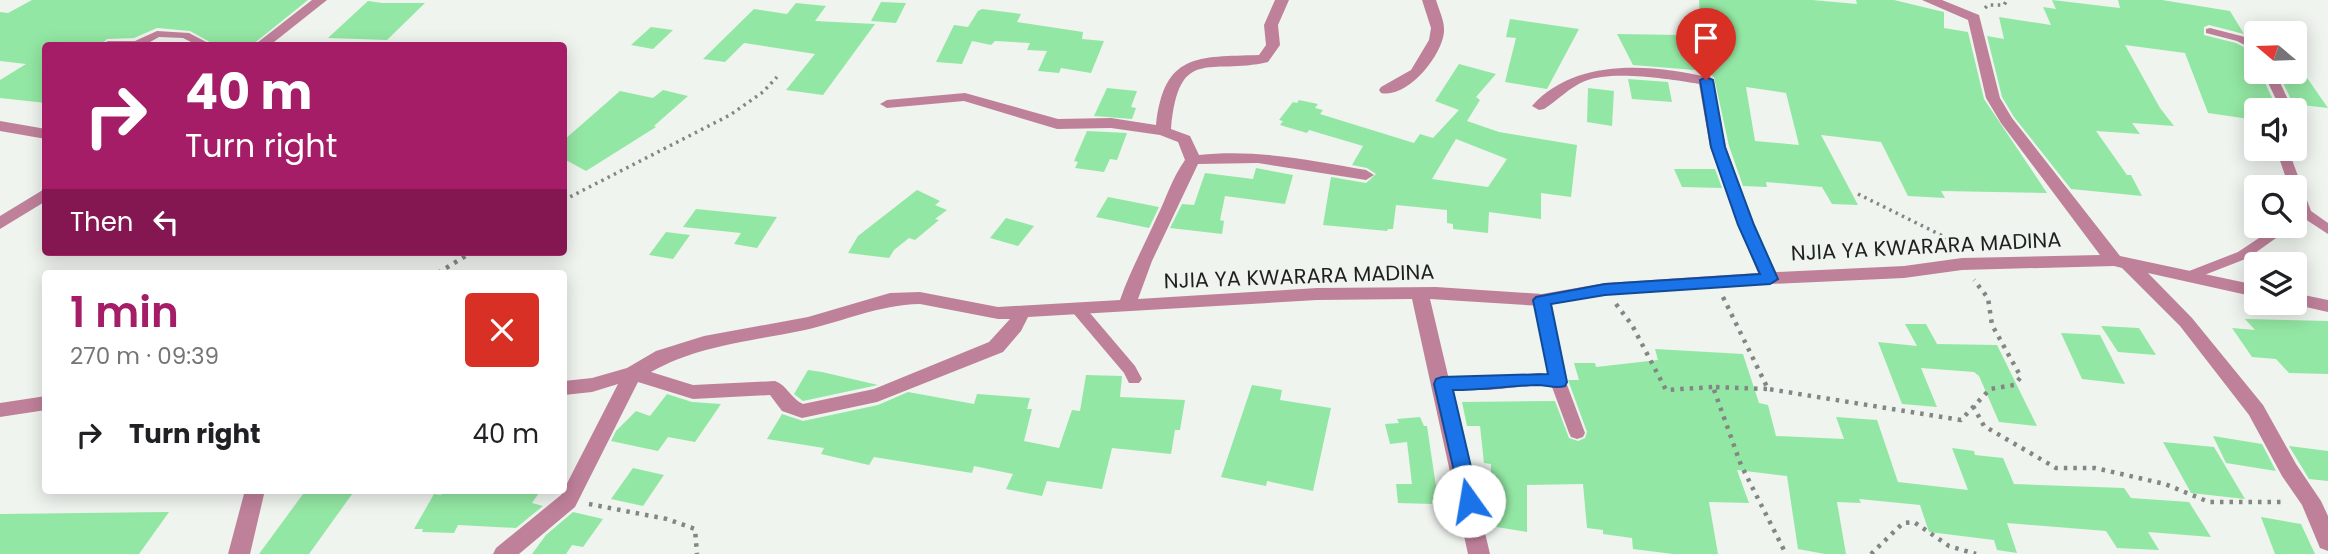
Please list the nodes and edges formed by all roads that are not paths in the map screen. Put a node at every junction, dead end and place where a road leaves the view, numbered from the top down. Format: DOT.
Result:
graph roads {
  1 [pos="320,0"];
  2 [pos="1282,0"];
  3 [pos="1429,0"];
  4 [pos="1929,0"];
  5 [pos="2210,31"];
  6 [pos="2244,41"];
  7 [pos="141,42"];
  8 [pos="200,42"];
  9 [pos="265,42"];
  10 [pos="1386,90"];
  11 [pos="887,104"];
  12 [pos="1539,106"];
  13 [pos="0,126"];
  14 [pos="1163,131"];
  15 [pos="42,133"];
  16 [pos="1193,160"];
  17 [pos="1366,175"];
  18 [pos="42,196"];
  19 [pos="2307,220"];
  20 [pos="0,224"];
  21 [pos="2328,230"];
  22 [pos="2268,238"];
  23 [pos="2120,261"];
  24 [pos="2189,276"];
  25 [pos="1770,279"];
  26 [pos="2244,288"];
  27 [pos="1420,294"];
  28 [pos="1542,300"];
  29 [pos="2307,302"];
  30 [pos="1127,306"];
  31 [pos="2328,306"];
  32 [pos="1079,310"];
  33 [pos="1022,312"];
  34 [pos="634,373"];
  35 [pos="1134,379"];
  36 [pos="1558,382"];
  37 [pos="1442,384"];
  38 [pos="567,388"];
  39 [pos="42,403"];
  40 [pos="0,410"];
  41 [pos="1577,433"];
  42 [pos="254,494"];
  43 [pos="2328,542"];
  44 [pos="239,554"];
  45 [pos="504,554"];
  46 [pos="1479,554"];
  1 -- 9 [label="street"];
  2 -- 14 [label="street"];
  3 -- 10 [label="street"];
  4 -- 23 [label="street"];
  5 -- 6 [label="lane"];
  7 -- 8 [label="lane"];
  11 -- 14 [label="street"];
  12 -- 25 [label="street"];
  13 -- 15 [label="street"];
  14 -- 16 [label="street"];
  16 -- 17 [label="street"];
  16 -- 30 [label="street"];
  18 -- 20 [label="street"];
  19 -- 21 [label="lane"];
  22 -- 24 [label="lane"];
  23 -- 24 [label="street, NJIA YA KWARARA MADINA"];
  23 -- 25 [label="street, NJIA YA KWARARA MADINA"];
  23 -- 43 [label="street"];
  24 -- 26 [label="street, NJIA YA KWARARA MADINA"];
  25 -- 28 [label="street, NJIA YA KWARARA MADINA"];
  27 -- 28 [label="street, NJIA YA KWARARA MADINA"];
  27 -- 30 [label="street, NJIA YA KWARARA MADINA"];
  27 -- 37 [label="street"];
  28 -- 36 [label="lane"];
  29 -- 31 [label="street"];
  30 -- 32 [label="street, NJIA YA KWARARA MADINA"];
  32 -- 33 [label="street, NJIA YA KWARARA MADINA"];
  32 -- 35 [label="lane"];
  33 -- 34 [label="street, NJIA YA KWARARA MADINA"];
  33 -- 34 [label="street"];
  34 -- 38 [label="street, NJIA YA KWARARA MADINA"];
  34 -- 45 [label="street"];
  36 -- 37 [label="lane"];
  36 -- 41 [label="lane"];
  37 -- 46 [label="street"];
  39 -- 40 [label="street"];
  42 -- 44 [label="street"];
}
